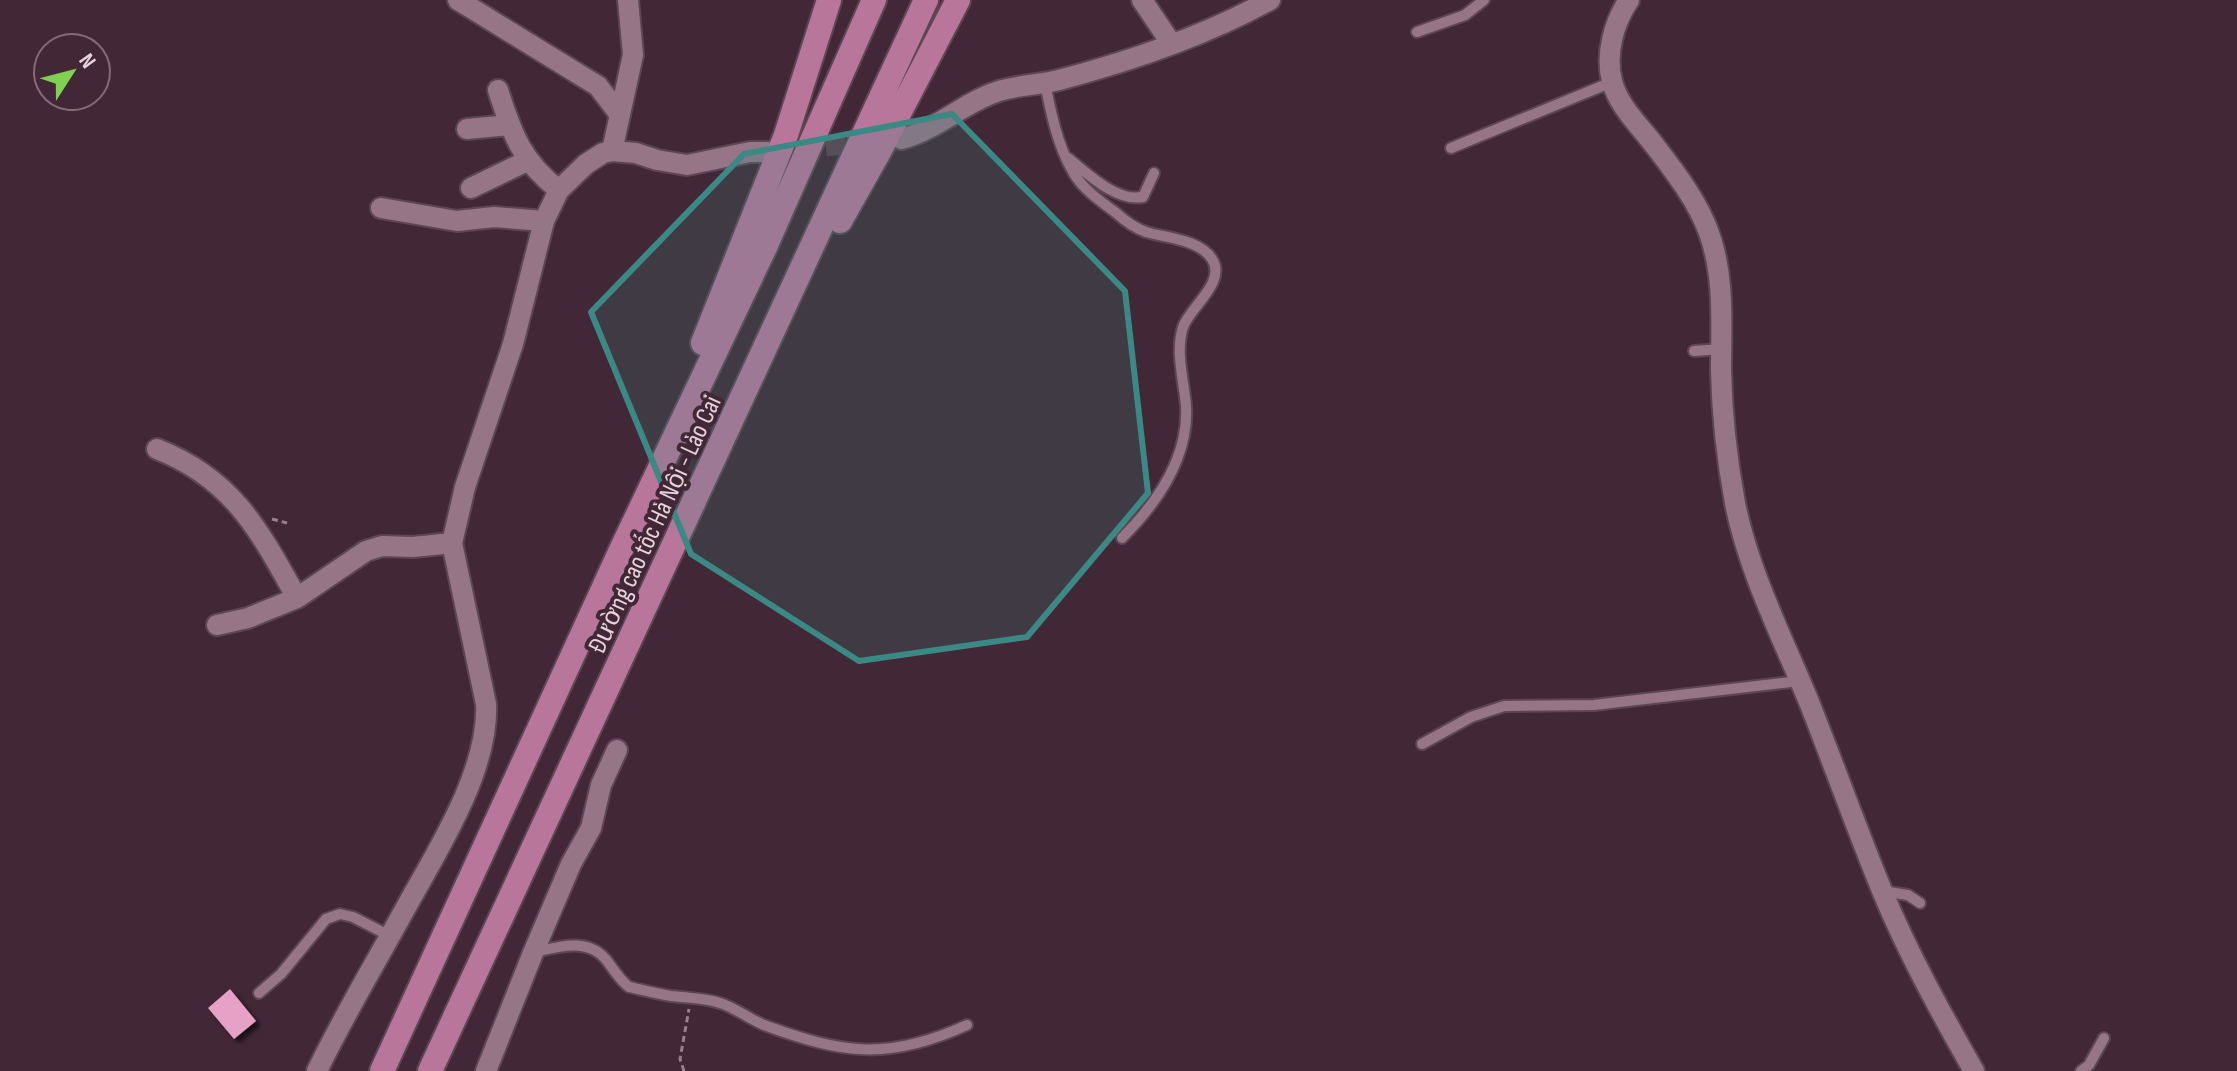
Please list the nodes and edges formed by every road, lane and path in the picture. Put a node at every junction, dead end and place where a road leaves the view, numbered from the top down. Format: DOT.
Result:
graph roads {
  1 [pos="458,0"];
  2 [pos="628,0"];
  3 [pos="829,0"];
  4 [pos="874,0"];
  5 [pos="926,0"];
  6 [pos="958,0"];
  7 [pos="1142,0"];
  8 [pos="1270,0"];
  9 [pos="1484,0"];
  10 [pos="1629,0"];
  11 [pos="1417,32"];
  12 [pos="1171,43"];
  13 [pos="1612,82"];
  14 [pos="1045,84"];
  15 [pos="498,90"];
  16 [pos="620,115"];
  17 [pos="510,125"];
  18 [pos="467,129"];
  19 [pos="901,139"];
  20 [pos="1451,148"];
  21 [pos="612,151"];
  22 [pos="768,152"];
  23 [pos="1067,157"];
  24 [pos="527,161"];
  25 [pos="1154,173"];
  26 [pos="471,188"];
  27 [pos="559,190"];
  28 [pos="381,208"];
  29 [pos="544,221"];
  30 [pos="1722,349"];
  31 [pos="1694,351"];
  32 [pos="758,366"];
  33 [pos="157,449"];
  34 [pos="1122,538"];
  35 [pos="452,543"];
  36 [pos="621,550"];
  37 [pos="297,598"];
  38 [pos="217,625"];
  39 [pos="1800,681"];
  40 [pos="1422,744"];
  41 [pos="617,750"];
  42 [pos="1882,891"];
  43 [pos="1920,903"];
  44 [pos="390,936"];
  45 [pos="533,953"];
  46 [pos="259,993"];
  47 [pos="687,998"];
  48 [pos="967,1025"];
  49 [pos="2104,1038"];
  50 [pos="317,1071"];
  51 [pos="382,1071"];
  52 [pos="430,1071"];
  53 [pos="486,1071"];
  54 [pos="684,1071"];
  55 [pos="1974,1071"];
  56 [pos="2081,1071"];
  1 -- 16 [label="street"];
  2 -- 16 [label="street"];
  3 -- 36 [label="highway"];
  4 -- 36 [label="highway, Đường cao tốc Hà Nội - Lào Cai"];
  5 -- 32 [label="highway, Đường cao tốc Hà Nội - Lào Cai"];
  6 -- 32 [label="highway"];
  7 -- 12 [label="street"];
  8 -- 12 [label="street"];
  9 -- 11 [label="lane"];
  10 -- 13 [label="street"];
  12 -- 14 [label="street"];
  13 -- 20 [label="lane"];
  13 -- 30 [label="street"];
  14 -- 19 [label="street"];
  14 -- 23 [label="lane"];
  15 -- 17 [label="street"];
  16 -- 21 [label="street"];
  17 -- 18 [label="street"];
  17 -- 24 [label="street"];
  21 -- 22 [label="street"];
  21 -- 27 [label="street"];
  23 -- 25 [label="lane"];
  23 -- 34 [label="lane"];
  24 -- 26 [label="street"];
  24 -- 27 [label="street"];
  27 -- 29 [label="street"];
  28 -- 29 [label="street"];
  29 -- 35 [label="street"];
  30 -- 31 [label="lane"];
  30 -- 39 [label="street"];
  32 -- 52 [label="highway, Đường cao tốc Hà Nội - Lào Cai"];
  33 -- 37 [label="street"];
  35 -- 37 [label="street"];
  35 -- 44 [label="street"];
  36 -- 51 [label="highway, Đường cao tốc Hà Nội - Lào Cai"];
  37 -- 38 [label="street"];
  39 -- 40 [label="lane"];
  39 -- 42 [label="street"];
  41 -- 45 [label="street"];
  42 -- 43 [label="lane"];
  42 -- 55 [label="street"];
  44 -- 46 [label="lane"];
  44 -- 50 [label="street"];
  45 -- 47 [label="lane"];
  45 -- 53 [label="street"];
  47 -- 48 [label="lane"];
  47 -- 54 [label="path"];
  49 -- 56 [label="lane"];
}
